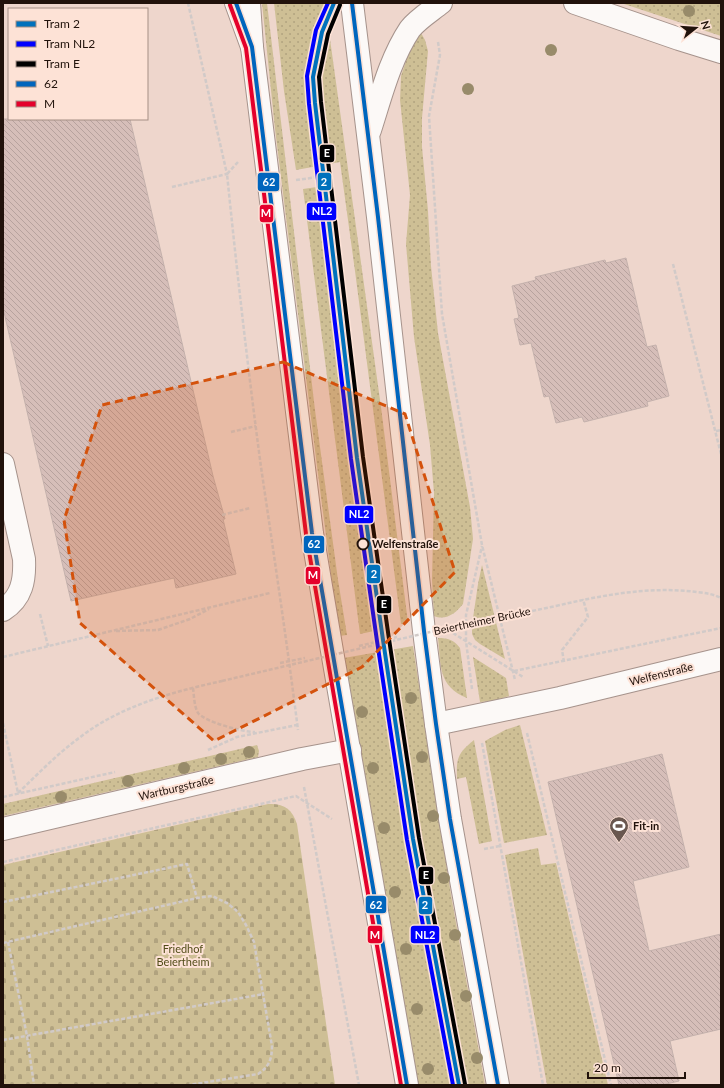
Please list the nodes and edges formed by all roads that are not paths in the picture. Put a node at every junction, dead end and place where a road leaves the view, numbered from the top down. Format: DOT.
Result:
graph roads {
  1 [pos="236,3"];
  2 [pos="249,3"];
  3 [pos="352,3"];
  4 [pos="441,3"];
  5 [pos="575,3"];
  6 [pos="252,46"];
  7 [pos="721,52"];
  8 [pos="368,137"];
  9 [pos="3,464"];
  10 [pos="3,610"];
  11 [pos="721,659"];
  12 [pos="436,724"];
  13 [pos="350,750"];
  14 [pos="3,829"];
  15 [pos="407,1085"];
  16 [pos="498,1085"];
  1 -- 6 [label="main road"];
  2 -- 6 [label="main road"];
  3 -- 8 [label="main road"];
  4 -- 8 [label="main road"];
  5 -- 7 [label="main road"];
  6 -- 13 [label="main road"];
  8 -- 12 [label="main road"];
  9 -- 10 [label="main road"];
  11 -- 12 [label="main road, Welfenstraße"];
  12 -- 16 [label="main road"];
  13 -- 14 [label="main road, Wartburgstraße"];
  13 -- 15 [label="main road"];
}
